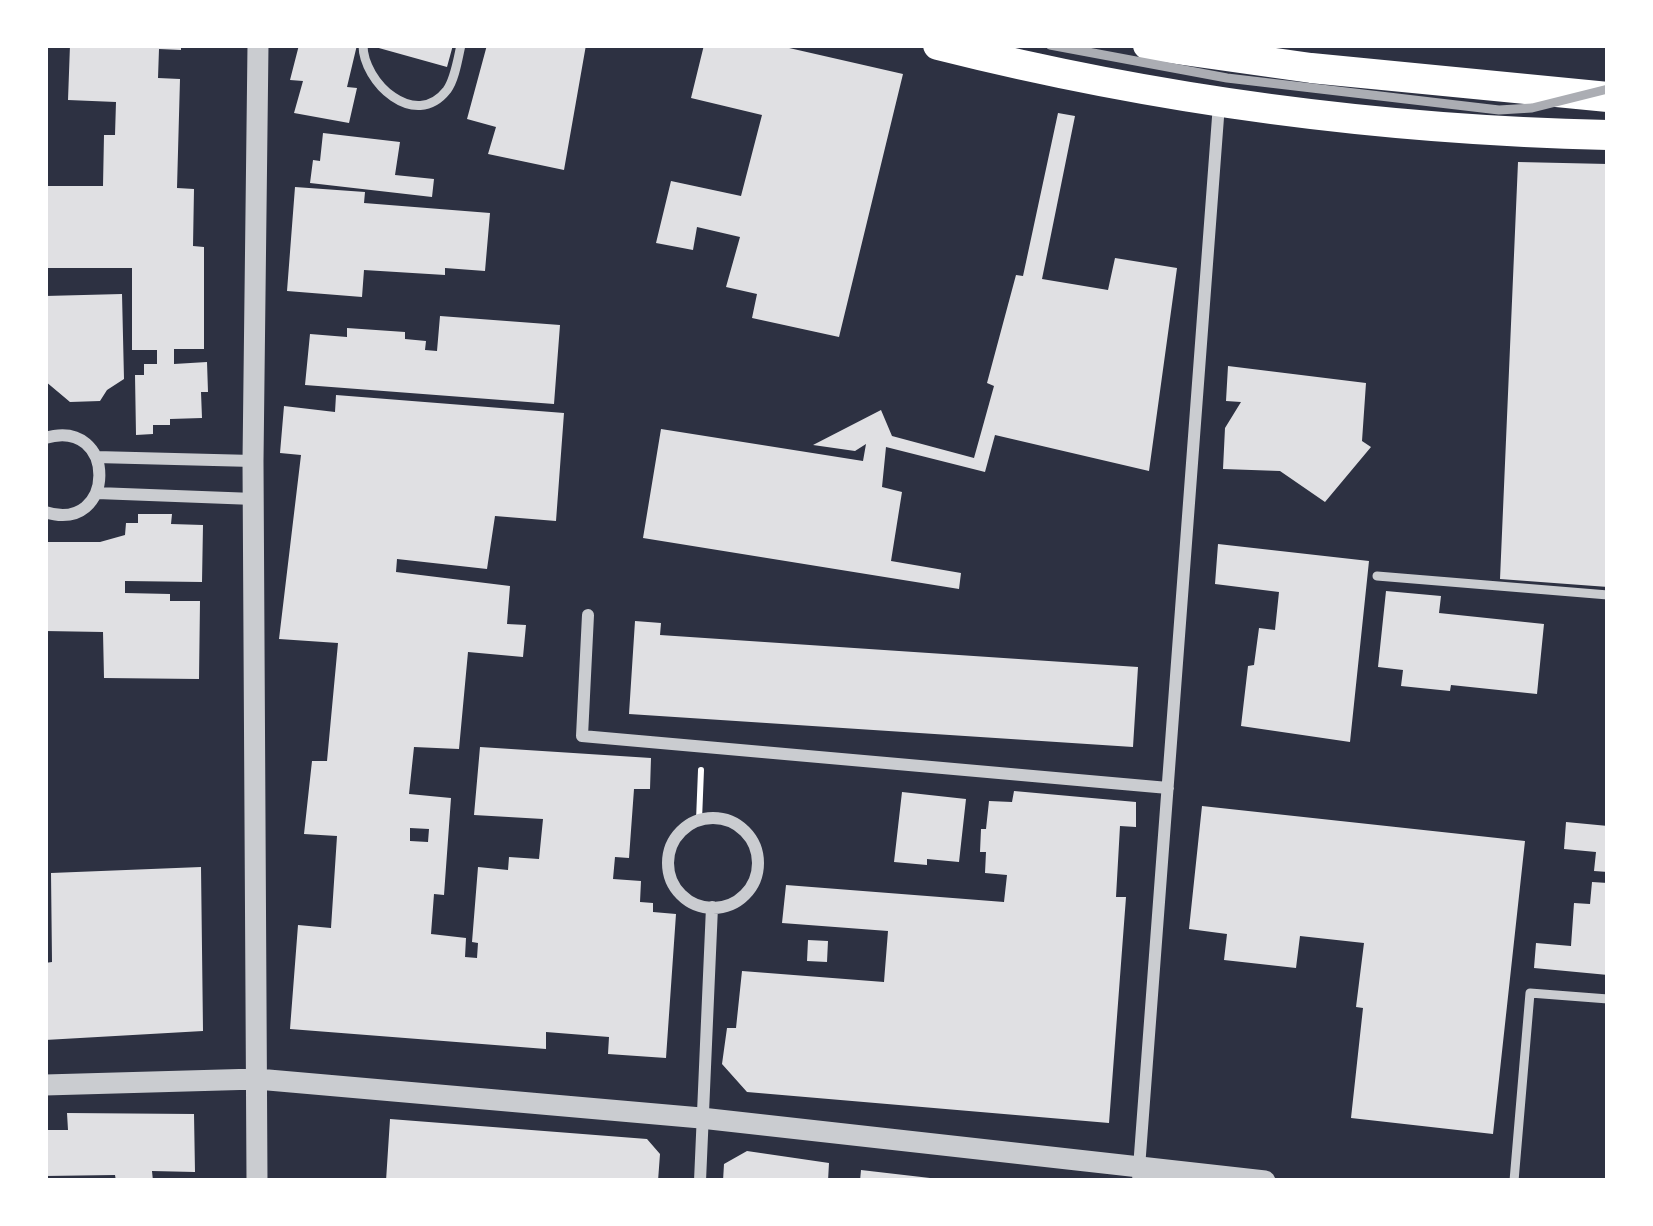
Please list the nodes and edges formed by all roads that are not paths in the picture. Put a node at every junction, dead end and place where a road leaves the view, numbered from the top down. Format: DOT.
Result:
graph roads {
  1 [pos="258,45"];
  2 [pos="363,45"];
  3 [pos="461,45"];
  4 [pos="938,45"];
  5 [pos="1148,45"];
  6 [pos="1228,51"];
  7 [pos="1608,97"];
  8 [pos="1220,103"];
  9 [pos="1608,135"];
  10 [pos="45,438"];
  11 [pos="97,457"];
  12 [pos="253,461"];
  13 [pos="97,493"];
  14 [pos="254,499"];
  15 [pos="45,512"];
  16 [pos="1377,576"];
  17 [pos="1608,596"];
  18 [pos="588,615"];
  19 [pos="1168,788"];
  20 [pos="712,907"];
  21 [pos="1608,999"];
  22 [pos="257,1079"];
  23 [pos="45,1085"];
  24 [pos="701,1118"];
  25 [pos="1138,1174"];
  26 [pos="256,1181"];
  27 [pos="700,1181"];
  28 [pos="1265,1181"];
  29 [pos="1514,1181"];
  1 -- 12 [label="street"];
  2 -- 3 [label="lane"];
  4 -- 8 [label="highway"];
  5 -- 6 [label="highway"];
  6 -- 7 [label="highway"];
  8 -- 9 [label="highway"];
  8 -- 19 [label="street"];
  10 -- 11 [label="street"];
  11 -- 12 [label="street"];
  11 -- 13 [label="street"];
  12 -- 14 [label="street"];
  13 -- 14 [label="street"];
  13 -- 15 [label="street"];
  14 -- 22 [label="street"];
  16 -- 17 [label="lane"];
  18 -- 19 [label="street"];
  19 -- 25 [label="street"];
  20 -- 20 [label="street"];
  20 -- 24 [label="street"];
  21 -- 29 [label="lane"];
  22 -- 23 [label="street"];
  22 -- 24 [label="street"];
  22 -- 26 [label="street"];
  24 -- 25 [label="street"];
  24 -- 27 [label="street"];
  25 -- 28 [label="street"];
}
